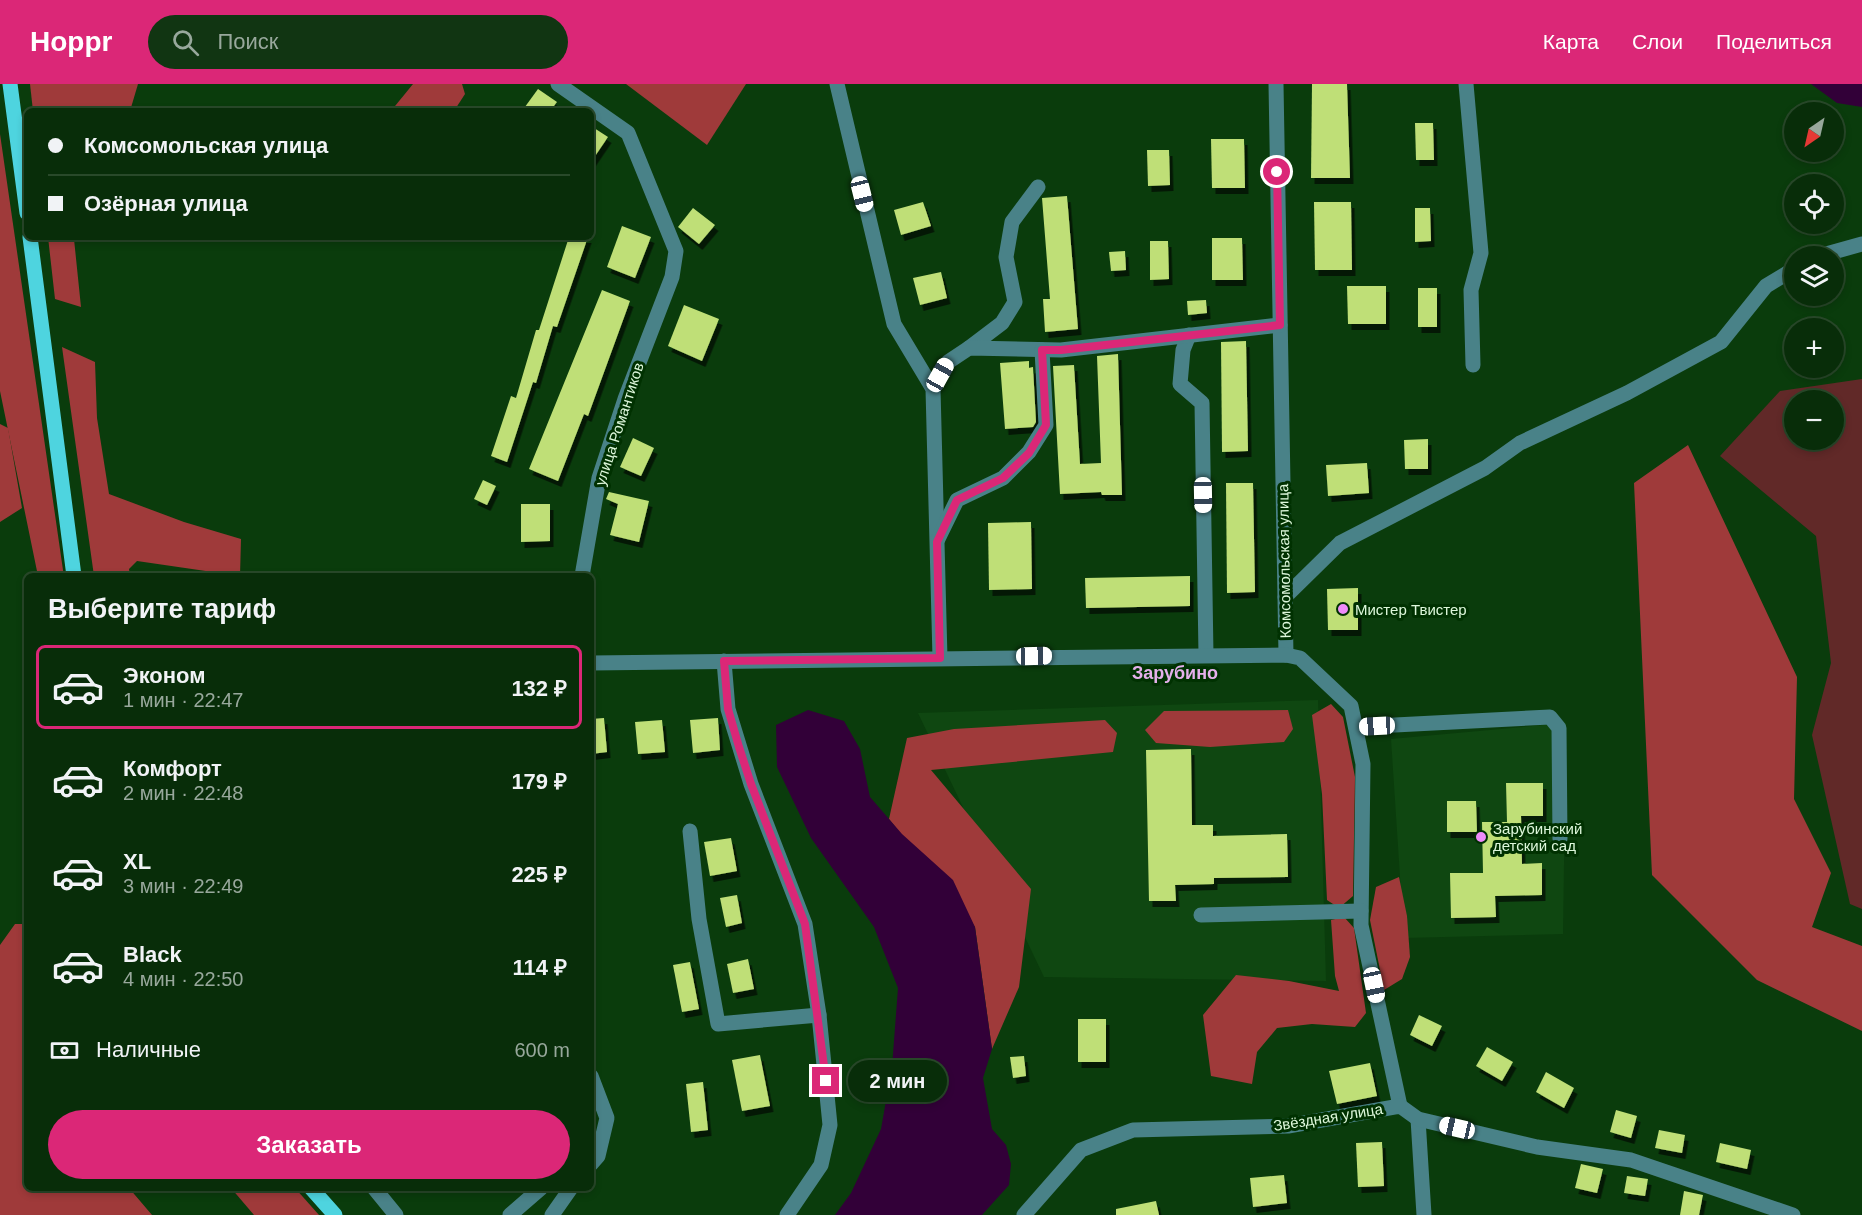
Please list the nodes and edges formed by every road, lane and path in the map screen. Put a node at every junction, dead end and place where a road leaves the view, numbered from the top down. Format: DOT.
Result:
graph roads {
  1 [pos="10,84"];
  2 [pos="558,84"];
  3 [pos="837,84"];
  4 [pos="1275,84"];
  5 [pos="1466,84"];
  6 [pos="592,108"];
  7 [pos="594,109"];
  8 [pos="1038,187"];
  9 [pos="24,190"];
  10 [pos="30,240"];
  11 [pos="1862,244"];
  12 [pos="1844,249"];
  13 [pos="1784,275"];
  14 [pos="1280,325"];
  15 [pos="1189,335"];
  16 [pos="969,348"];
  17 [pos="1042,350"];
  18 [pos="1473,365"];
  19 [pos="933,389"];
  20 [pos="937,542"];
  21 [pos="74,573"];
  22 [pos="583,573"];
  23 [pos="1285,597"];
  24 [pos="1206,655"];
  25 [pos="1286,655"];
  26 [pos="940,658"];
  27 [pos="724,661"];
  28 [pos="594,663"];
  29 [pos="1356,727"];
  30 [pos="690,831"];
  31 [pos="1560,839"];
  32 [pos="1361,911"];
  33 [pos="1201,915"];
  34 [pos="819,1015"];
  35 [pos="594,1084"];
  36 [pos="1400,1106"];
  37 [pos="1418,1119"];
  38 [pos="594,1161"];
  39 [pos="315,1191"];
  40 [pos="376,1191"];
  41 [pos="538,1191"];
  42 [pos="566,1191"];
  43 [pos="335,1215"];
  44 [pos="396,1215"];
  45 [pos="510,1215"];
  46 [pos="552,1215"];
  47 [pos="788,1215"];
  48 [pos="1024,1215"];
  49 [pos="1424,1215"];
  50 [pos="1792,1215"];
  1 -- 9 [label="main road"];
  2 -- 6 [label="street, улица Романтиков"];
  3 -- 19 [label="street"];
  4 -- 14 [label="street, Комсомольская улица"];
  5 -- 18 [label="street"];
  7 -- 22 [label="street, улица Романтиков"];
  8 -- 16 [label="street"];
  10 -- 21 [label="main road"];
  11 -- 12 [label="street"];
  13 -- 23 [label="street"];
  14 -- 15 [label="street"];
  14 -- 23 [label="street, Комсомольская улица"];
  15 -- 17 [label="street"];
  15 -- 24 [label="street"];
  16 -- 17 [label="street"];
  16 -- 19 [label="street"];
  17 -- 20 [label="street"];
  19 -- 20 [label="street"];
  20 -- 26 [label="street"];
  23 -- 25 [label="street, Комсомольская улица"];
  24 -- 25 [label="street"];
  24 -- 26 [label="street"];
  25 -- 29 [label="street, Комсомольская улица"];
  26 -- 27 [label="street"];
  27 -- 28 [label="street"];
  27 -- 34 [label="street"];
  29 -- 31 [label="street"];
  29 -- 32 [label="street, Комсомольская улица"];
  30 -- 34 [label="street"];
  32 -- 33 [label="street"];
  32 -- 36 [label="street, Комсомольская улица"];
  34 -- 47 [label="street"];
  35 -- 38 [label="street"];
  36 -- 37 [label="street, Звёздная улица"];
  36 -- 48 [label="street, Звёздная улица"];
  37 -- 49 [label="street"];
  37 -- 50 [label="street, Звёздная улица"];
  39 -- 43 [label="main road"];
  40 -- 44 [label="street"];
  41 -- 45 [label="street"];
  42 -- 46 [label="street"];
}
